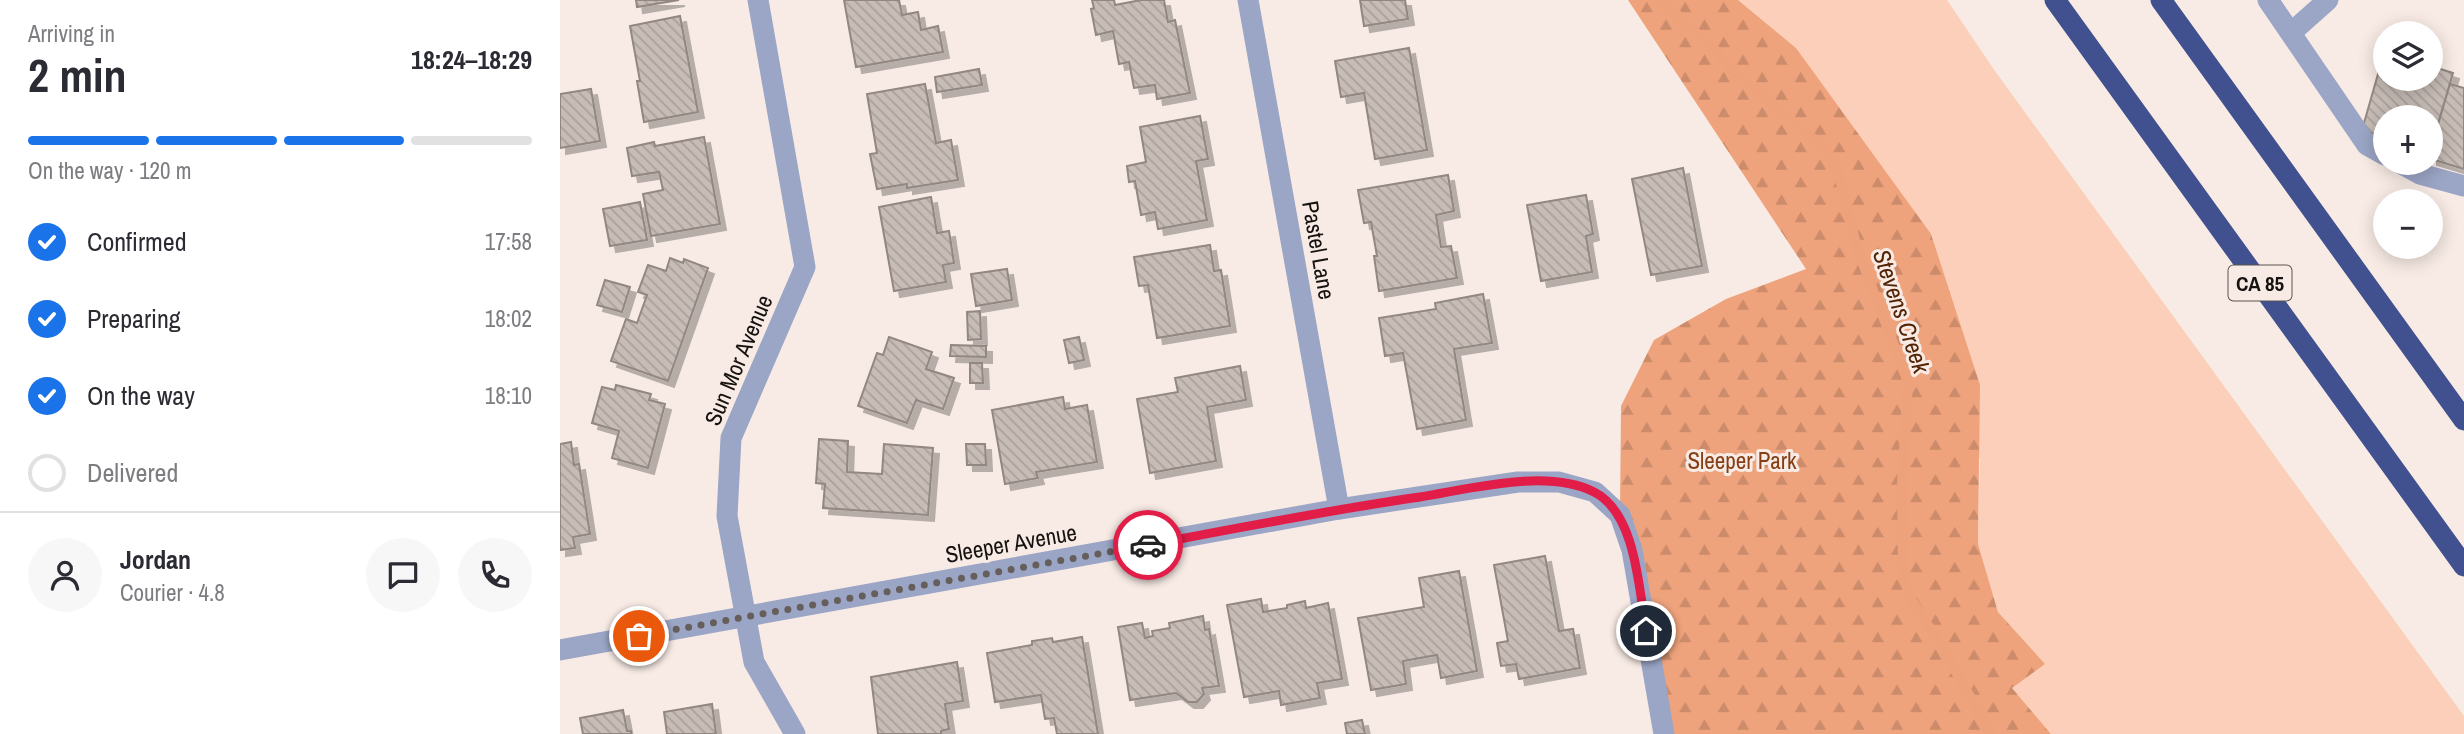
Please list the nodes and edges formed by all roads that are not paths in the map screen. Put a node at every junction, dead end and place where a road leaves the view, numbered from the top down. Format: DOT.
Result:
graph roads {
  1 [pos="758,0"];
  2 [pos="1248,0"];
  3 [pos="2056,0"];
  4 [pos="2161,0"];
  5 [pos="2269,0"];
  6 [pos="2328,0"];
  7 [pos="2292,32"];
  8 [pos="2373,148"];
  9 [pos="2424,175"];
  10 [pos="2464,186"];
  11 [pos="2464,420"];
  12 [pos="1339,509"];
  13 [pos="2464,566"];
  14 [pos="746,617"];
  15 [pos="560,650"];
  16 [pos="795,734"];
  17 [pos="1664,734"];
  1 -- 14 [label="street, Sun Mor Avenue"];
  2 -- 12 [label="street, Pastel Lane"];
  3 -- 13 [label="highway, CA 85"];
  4 -- 11 [label="highway"];
  5 -- 7 [label="street"];
  6 -- 7 [label="street"];
  7 -- 8 [label="street"];
  9 -- 10 [label="street"];
  12 -- 14 [label="street, Sleeper Avenue"];
  12 -- 17 [label="street, Sleeper Avenue"];
  14 -- 15 [label="street, Sleeper Avenue"];
  14 -- 16 [label="street, Sun Mor Avenue"];
}
